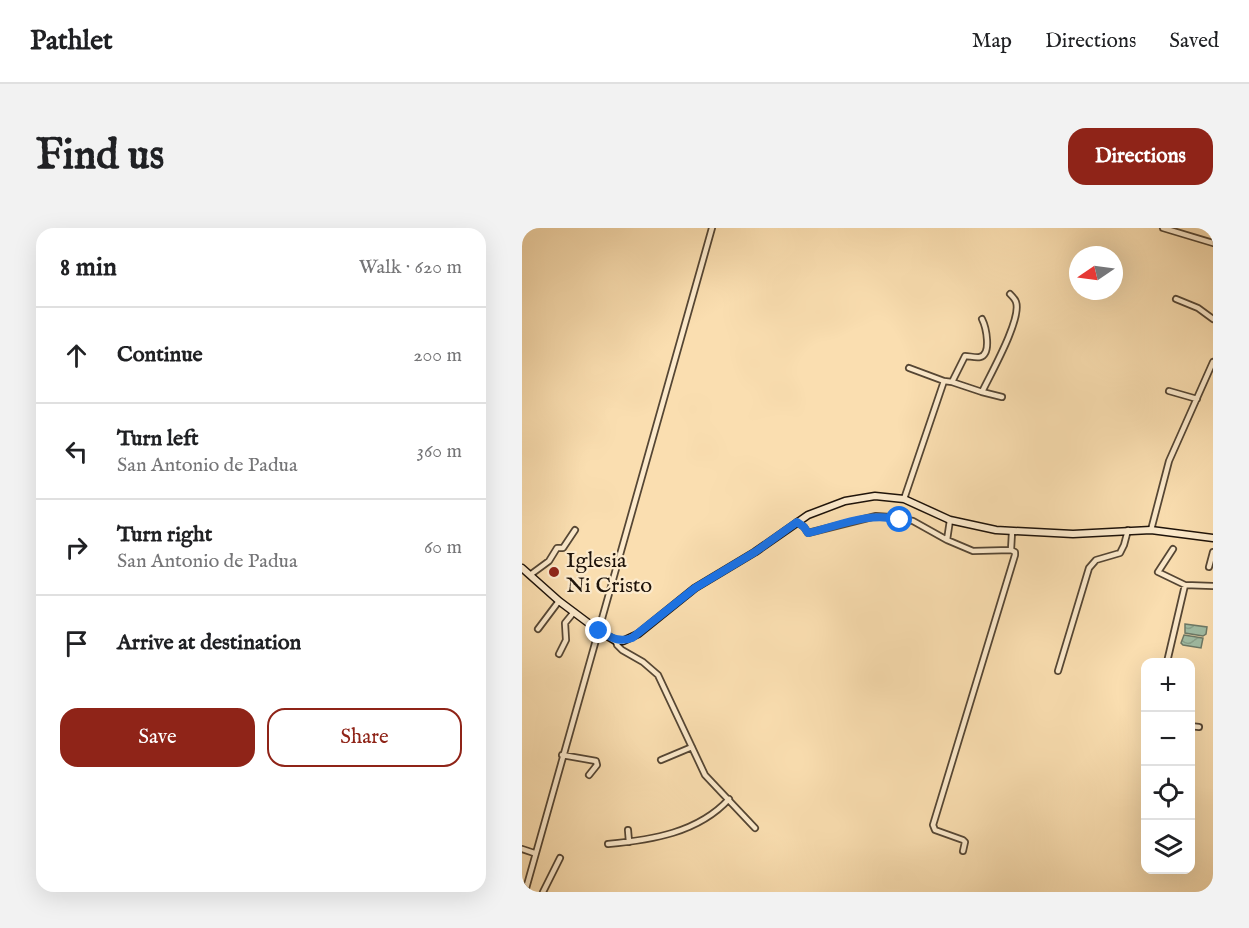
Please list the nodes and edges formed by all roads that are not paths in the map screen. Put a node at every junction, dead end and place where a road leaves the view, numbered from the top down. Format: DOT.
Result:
graph roads {
  1 [pos="712,228"];
  2 [pos="1163,228"];
  3 [pos="1213,243"];
  4 [pos="1010,294"];
  5 [pos="1176,299"];
  6 [pos="1213,319"];
  7 [pos="982,320"];
  8 [pos="1213,362"];
  9 [pos="909,368"];
  10 [pos="944,381"];
  11 [pos="952,382"];
  12 [pos="1168,391"];
  13 [pos="982,392"];
  14 [pos="1002,397"];
  15 [pos="1197,399"];
  16 [pos="904,499"];
  17 [pos="950,520"];
  18 [pos="797,522"];
  19 [pos="574,530"];
  20 [pos="1128,530"];
  21 [pos="1151,530"];
  22 [pos="1012,532"];
  23 [pos="1213,538"];
  24 [pos="947,540"];
  25 [pos="1173,549"];
  26 [pos="1011,550"];
  27 [pos="1213,552"];
  28 [pos="1209,567"];
  29 [pos="522,568"];
  30 [pos="530,575"];
  31 [pos="1185,585"];
  32 [pos="1213,586"];
  33 [pos="559,601"];
  34 [pos="574,612"];
  35 [pos="538,629"];
  36 [pos="599,631"];
  37 [pos="616,640"];
  38 [pos="560,654"];
  39 [pos="1168,658"];
  40 [pos="1058,671"];
  41 [pos="1195,727"];
  42 [pos="1198,727"];
  43 [pos="692,747"];
  44 [pos="562,755"];
  45 [pos="661,760"];
  46 [pos="589,775"];
  47 [pos="729,799"];
  48 [pos="756,828"];
  49 [pos="627,830"];
  50 [pos="629,842"];
  51 [pos="608,844"];
  52 [pos="522,849"];
  53 [pos="963,851"];
  54 [pos="534,853"];
  55 [pos="560,858"];
  56 [pos="525,892"];
  57 [pos="543,892"];
  1 -- 36 [label="street"];
  2 -- 3 [label="street"];
  4 -- 13 [label="street"];
  5 -- 6 [label="street"];
  7 -- 11 [label="street"];
  8 -- 15 [label="street"];
  9 -- 10 [label="street"];
  10 -- 11 [label="street"];
  10 -- 16 [label="street"];
  11 -- 13 [label="street"];
  12 -- 15 [label="street"];
  13 -- 14 [label="street"];
  15 -- 21 [label="street"];
  16 -- 17 [label="street"];
  16 -- 18 [label="street"];
  17 -- 22 [label="street"];
  17 -- 24 [label="street"];
  18 -- 24 [label="street"];
  18 -- 37 [label="street"];
  19 -- 30 [label="street"];
  20 -- 21 [label="street"];
  20 -- 22 [label="street"];
  20 -- 40 [label="street"];
  21 -- 23 [label="street"];
  22 -- 26 [label="street"];
  24 -- 26 [label="street"];
  25 -- 31 [label="street"];
  26 -- 53 [label="street"];
  27 -- 28 [label="street"];
  29 -- 30 [label="street"];
  30 -- 33 [label="street"];
  31 -- 32 [label="street"];
  31 -- 39 [label="street"];
  33 -- 34 [label="street"];
  33 -- 35 [label="street"];
  34 -- 36 [label="street"];
  34 -- 38 [label="street"];
  36 -- 37 [label="street"];
  36 -- 44 [label="street"];
  37 -- 43 [label="street"];
  41 -- 42 [label="street"];
  43 -- 45 [label="street"];
  43 -- 47 [label="street"];
  44 -- 46 [label="street"];
  44 -- 54 [label="street"];
  47 -- 48 [label="street"];
  47 -- 50 [label="street"];
  49 -- 50 [label="street"];
  50 -- 51 [label="street"];
  52 -- 54 [label="street"];
  54 -- 56 [label="street"];
  55 -- 57 [label="street"];
}
